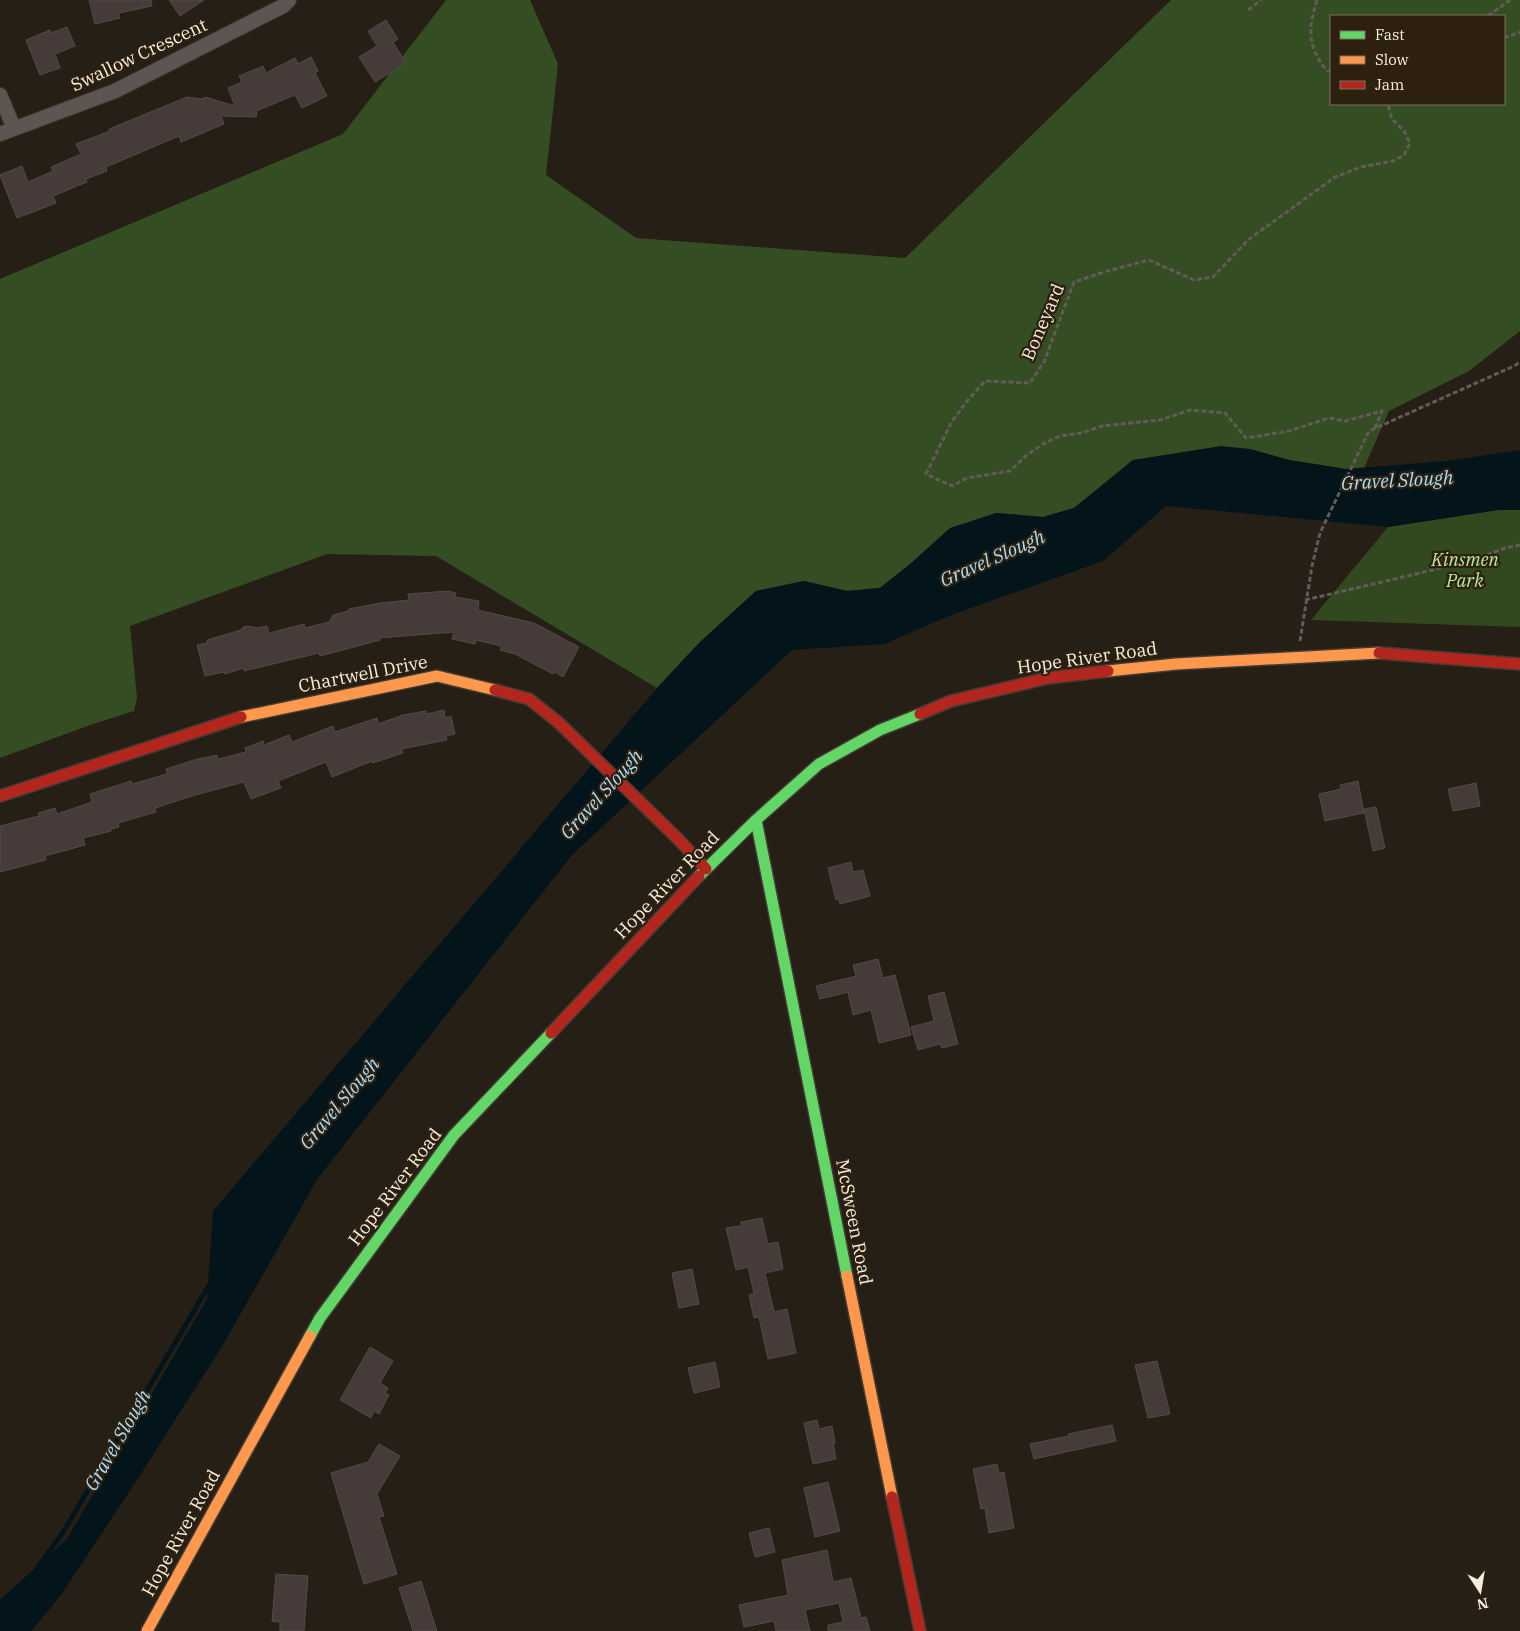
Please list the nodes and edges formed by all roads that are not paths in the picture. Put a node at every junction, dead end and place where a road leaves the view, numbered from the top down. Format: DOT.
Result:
graph roads {
  1 [pos="289,0"];
  2 [pos="0,95"];
  3 [pos="14,128"];
  4 [pos="0,134"];
  5 [pos="1520,664"];
  6 [pos="0,796"];
  7 [pos="756,820"];
  8 [pos="706,869"];
  9 [pos="147,1631"];
  10 [pos="920,1631"];
  1 -- 3 [label="street, Swallow Crescent"];
  2 -- 3 [label="street"];
  3 -- 4 [label="street, Swallow Crescent"];
  5 -- 7 [label="street, Hope River Road"];
  6 -- 8 [label="street, Chartwell Drive"];
  7 -- 8 [label="street, Hope River Road"];
  7 -- 10 [label="street, McSween Road"];
  8 -- 9 [label="street, Hope River Road"];
}
